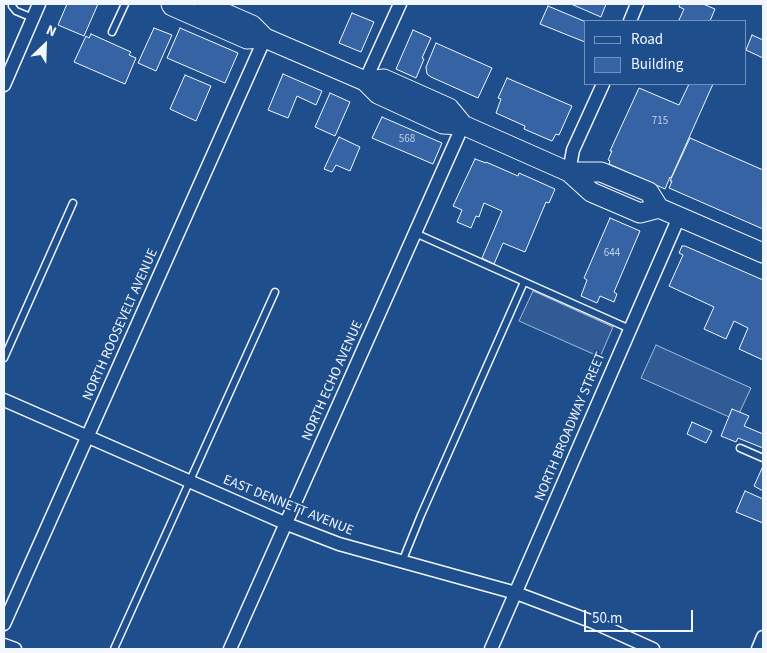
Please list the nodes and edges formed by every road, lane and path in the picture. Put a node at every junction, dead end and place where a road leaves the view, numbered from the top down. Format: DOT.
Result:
graph roads {
  1 [pos="12,4"];
  2 [pos="39,4"];
  3 [pos="124,4"];
  4 [pos="171,4"];
  5 [pos="204,4"];
  6 [pos="400,4"];
  7 [pos="638,4"];
  8 [pos="33,18"];
  9 [pos="630,20"];
  10 [pos="112,32"];
  11 [pos="265,38"];
  12 [pos="365,81"];
  13 [pos="4,85"];
  14 [pos="602,85"];
  15 [pos="463,125"];
  16 [pos="569,172"];
  17 [pos="73,203"];
  18 [pos="679,217"];
  19 [pos="415,233"];
  20 [pos="763,253"];
  21 [pos="524,282"];
  22 [pos="275,292"];
  23 [pos="630,329"];
  24 [pos="4,358"];
  25 [pos="4,400"];
  26 [pos="88,437"];
  27 [pos="740,448"];
  28 [pos="763,458"];
  29 [pos="190,481"];
  30 [pos="286,524"];
  31 [pos="402,562"];
  32 [pos="516,593"];
  33 [pos="4,624"];
  34 [pos="763,637"];
  35 [pos="4,644"];
  36 [pos="15,649"];
  37 [pos="114,649"];
  38 [pos="230,649"];
  39 [pos="491,649"];
  40 [pos="653,649"];
  41 [pos="758,649"];
  1 -- 8 [label="lane"];
  2 -- 8 [label="street"];
  3 -- 10 [label="lane"];
  4 -- 11 [label="main road"];
  5 -- 11 [label="main road"];
  6 -- 12 [label="street"];
  7 -- 9 [label="street"];
  8 -- 13 [label="street"];
  11 -- 12 [label="main road"];
  11 -- 26 [label="street, NORTH ROOSEVELT AVENUE"];
  12 -- 15 [label="main road"];
  14 -- 16 [label="street"];
  15 -- 16 [label="main road"];
  15 -- 19 [label="street, NORTH ECHO AVENUE"];
  16 -- 18 [label="main road"];
  17 -- 24 [label="lane"];
  18 -- 20 [label="main road"];
  18 -- 23 [label="street, NORTH BROADWAY STREET"];
  19 -- 21 [label="lane"];
  19 -- 30 [label="street, NORTH ECHO AVENUE"];
  21 -- 23 [label="lane"];
  21 -- 31 [label="lane"];
  22 -- 29 [label="lane"];
  23 -- 32 [label="street, NORTH BROADWAY STREET"];
  25 -- 26 [label="street, EAST DENNETT AVENUE"];
  26 -- 29 [label="street, EAST DENNETT AVENUE"];
  26 -- 33 [label="street, NORTH ROOSEVELT AVENUE"];
  27 -- 28 [label="lane"];
  29 -- 30 [label="street, EAST DENNETT AVENUE"];
  29 -- 37 [label="lane"];
  30 -- 31 [label="street, EAST DENNETT AVENUE"];
  30 -- 38 [label="street, NORTH ECHO AVENUE"];
  31 -- 32 [label="street, EAST DENNETT AVENUE"];
  32 -- 39 [label="street, NORTH BROADWAY STREET"];
  32 -- 40 [label="street, EAST DENNETT AVENUE"];
  34 -- 41 [label="street"];
  35 -- 36 [label="street"];
}
